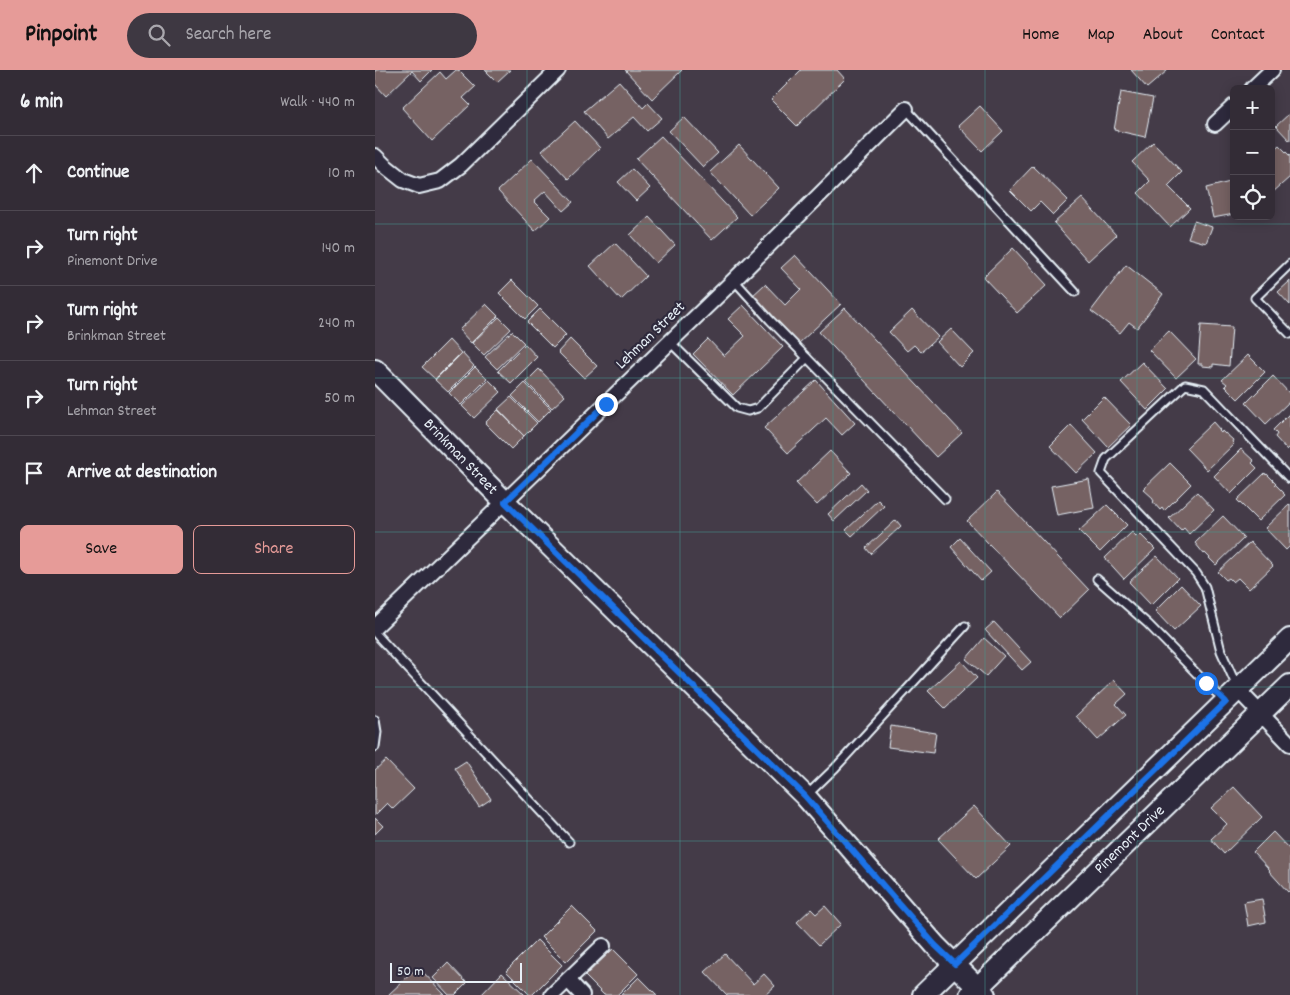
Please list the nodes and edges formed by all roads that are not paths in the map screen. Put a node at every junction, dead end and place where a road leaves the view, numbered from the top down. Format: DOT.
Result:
graph roads {
  1 [pos="558,70"];
  2 [pos="1272,70"];
  3 [pos="1256,85"];
  4 [pos="906,109"];
  5 [pos="1230,110"];
  6 [pos="1215,124"];
  7 [pos="375,156"];
  8 [pos="1290,264"];
  9 [pos="734,280"];
  10 [pos="1075,292"];
  11 [pos="1290,334"];
  12 [pos="670,342"];
  13 [pos="807,358"];
  14 [pos="375,370"];
  15 [pos="1290,478"];
  16 [pos="945,499"];
  17 [pos="505,502"];
  18 [pos="1097,579"];
  19 [pos="965,626"];
  20 [pos="375,627"];
  21 [pos="375,633"];
  22 [pos="1290,640"];
  23 [pos="1290,684"];
  24 [pos="1232,696"];
  25 [pos="1261,713"];
  26 [pos="375,720"];
  27 [pos="1290,744"];
  28 [pos="375,747"];
  29 [pos="805,796"];
  30 [pos="569,842"];
  31 [pos="603,946"];
  32 [pos="955,964"];
  33 [pos="568,980"];
  34 [pos="977,992"];
  35 [pos="552,995"];
  36 [pos="582,995"];
  37 [pos="923,995"];
  1 -- 7 [label="street"];
  2 -- 3 [label="street"];
  4 -- 9 [label="street, Lehman Street"];
  4 -- 10 [label="lane"];
  5 -- 6 [label="street"];
  8 -- 11 [label="lane"];
  9 -- 12 [label="street, Lehman Street"];
  9 -- 13 [label="lane"];
  12 -- 13 [label="lane"];
  12 -- 17 [label="street, Lehman Street"];
  13 -- 16 [label="lane"];
  14 -- 17 [label="main road, Brinkman Street"];
  15 -- 24 [label="lane"];
  17 -- 20 [label="street, Lehman Street"];
  17 -- 29 [label="main road, Brinkman Street"];
  18 -- 24 [label="lane"];
  19 -- 29 [label="lane"];
  21 -- 30 [label="lane"];
  22 -- 24 [label="main road, Pinemont Drive"];
  23 -- 25 [label="main road, Pinemont Drive"];
  24 -- 25 [label="street"];
  24 -- 32 [label="main road, Pinemont Drive"];
  25 -- 27 [label="street"];
  25 -- 34 [label="main road, Pinemont Drive"];
  26 -- 28 [label="lane"];
  29 -- 32 [label="main road, Brinkman Street"];
  31 -- 33 [label="street"];
  32 -- 34 [label="main road, Brinkman Street"];
  32 -- 37 [label="main road, Pinemont Drive"];
  33 -- 35 [label="street"];
  33 -- 36 [label="street"];
}
